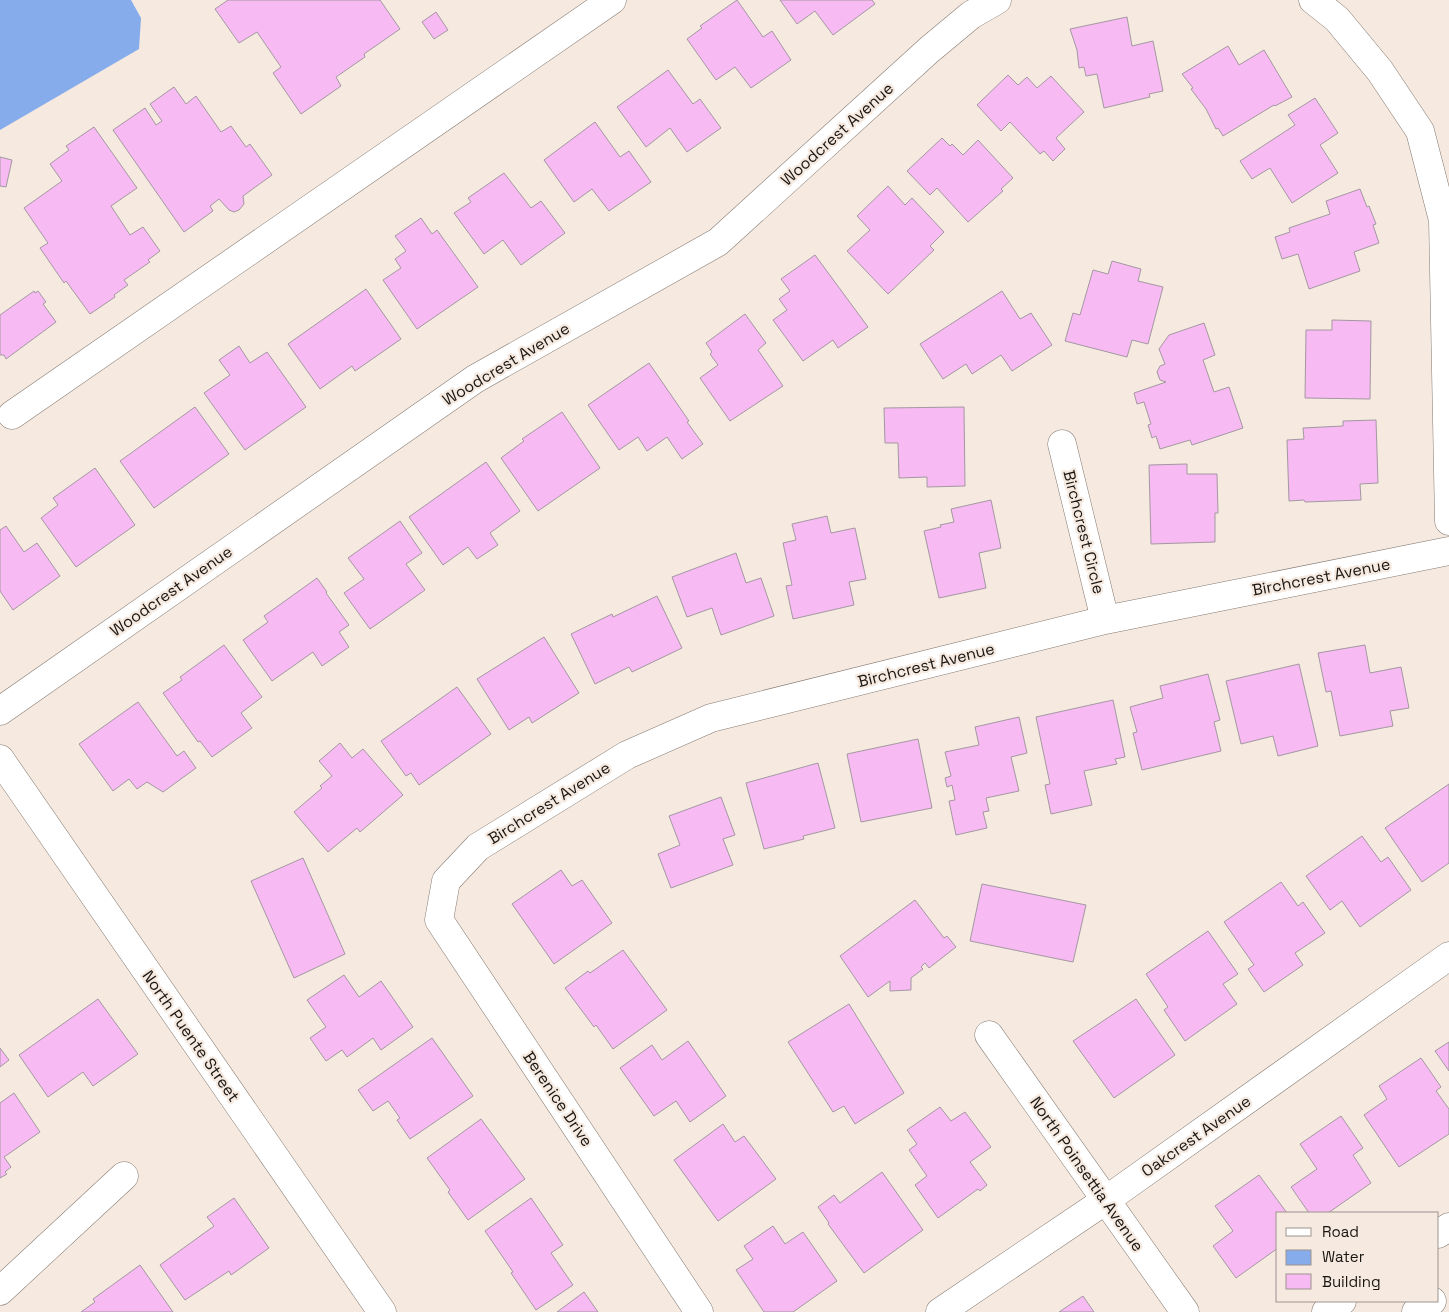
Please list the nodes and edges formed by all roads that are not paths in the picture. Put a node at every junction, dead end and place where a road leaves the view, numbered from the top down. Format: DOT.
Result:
graph roads {
  1 [pos="612,0"];
  2 [pos="997,0"];
  3 [pos="1313,0"];
  4 [pos="4,420"];
  5 [pos="1062,444"];
  6 [pos="1449,521"];
  7 [pos="1449,551"];
  8 [pos="1105,620"];
  9 [pos="0,711"];
  10 [pos="0,760"];
  11 [pos="446,881"];
  12 [pos="1449,956"];
  13 [pos="989,1035"];
  14 [pos="124,1176"];
  15 [pos="1106,1200"];
  16 [pos="0,1292"];
  17 [pos="1341,1302"];
  18 [pos="1431,1302"];
  19 [pos="382,1312"];
  20 [pos="699,1312"];
  21 [pos="940,1312"];
  22 [pos="1185,1312"];
  23 [pos="1326,1312"];
  24 [pos="1416,1312"];
  1 -- 4 [label="street"];
  2 -- 9 [label="street, Woodcrest Avenue"];
  3 -- 6 [label="street"];
  5 -- 8 [label="street, Birchcrest Circle"];
  7 -- 8 [label="street, Birchcrest Avenue"];
  8 -- 11 [label="street, Birchcrest Avenue"];
  10 -- 19 [label="street, North Puente Street"];
  11 -- 20 [label="street, Berenice Drive"];
  12 -- 15 [label="street, Oakcrest Avenue"];
  13 -- 15 [label="street, North Poinsettia Avenue"];
  14 -- 16 [label="street"];
  15 -- 21 [label="street, Oakcrest Avenue"];
  15 -- 22 [label="street, North Poinsettia Avenue"];
  17 -- 23 [label="street"];
  18 -- 24 [label="street"];
}
